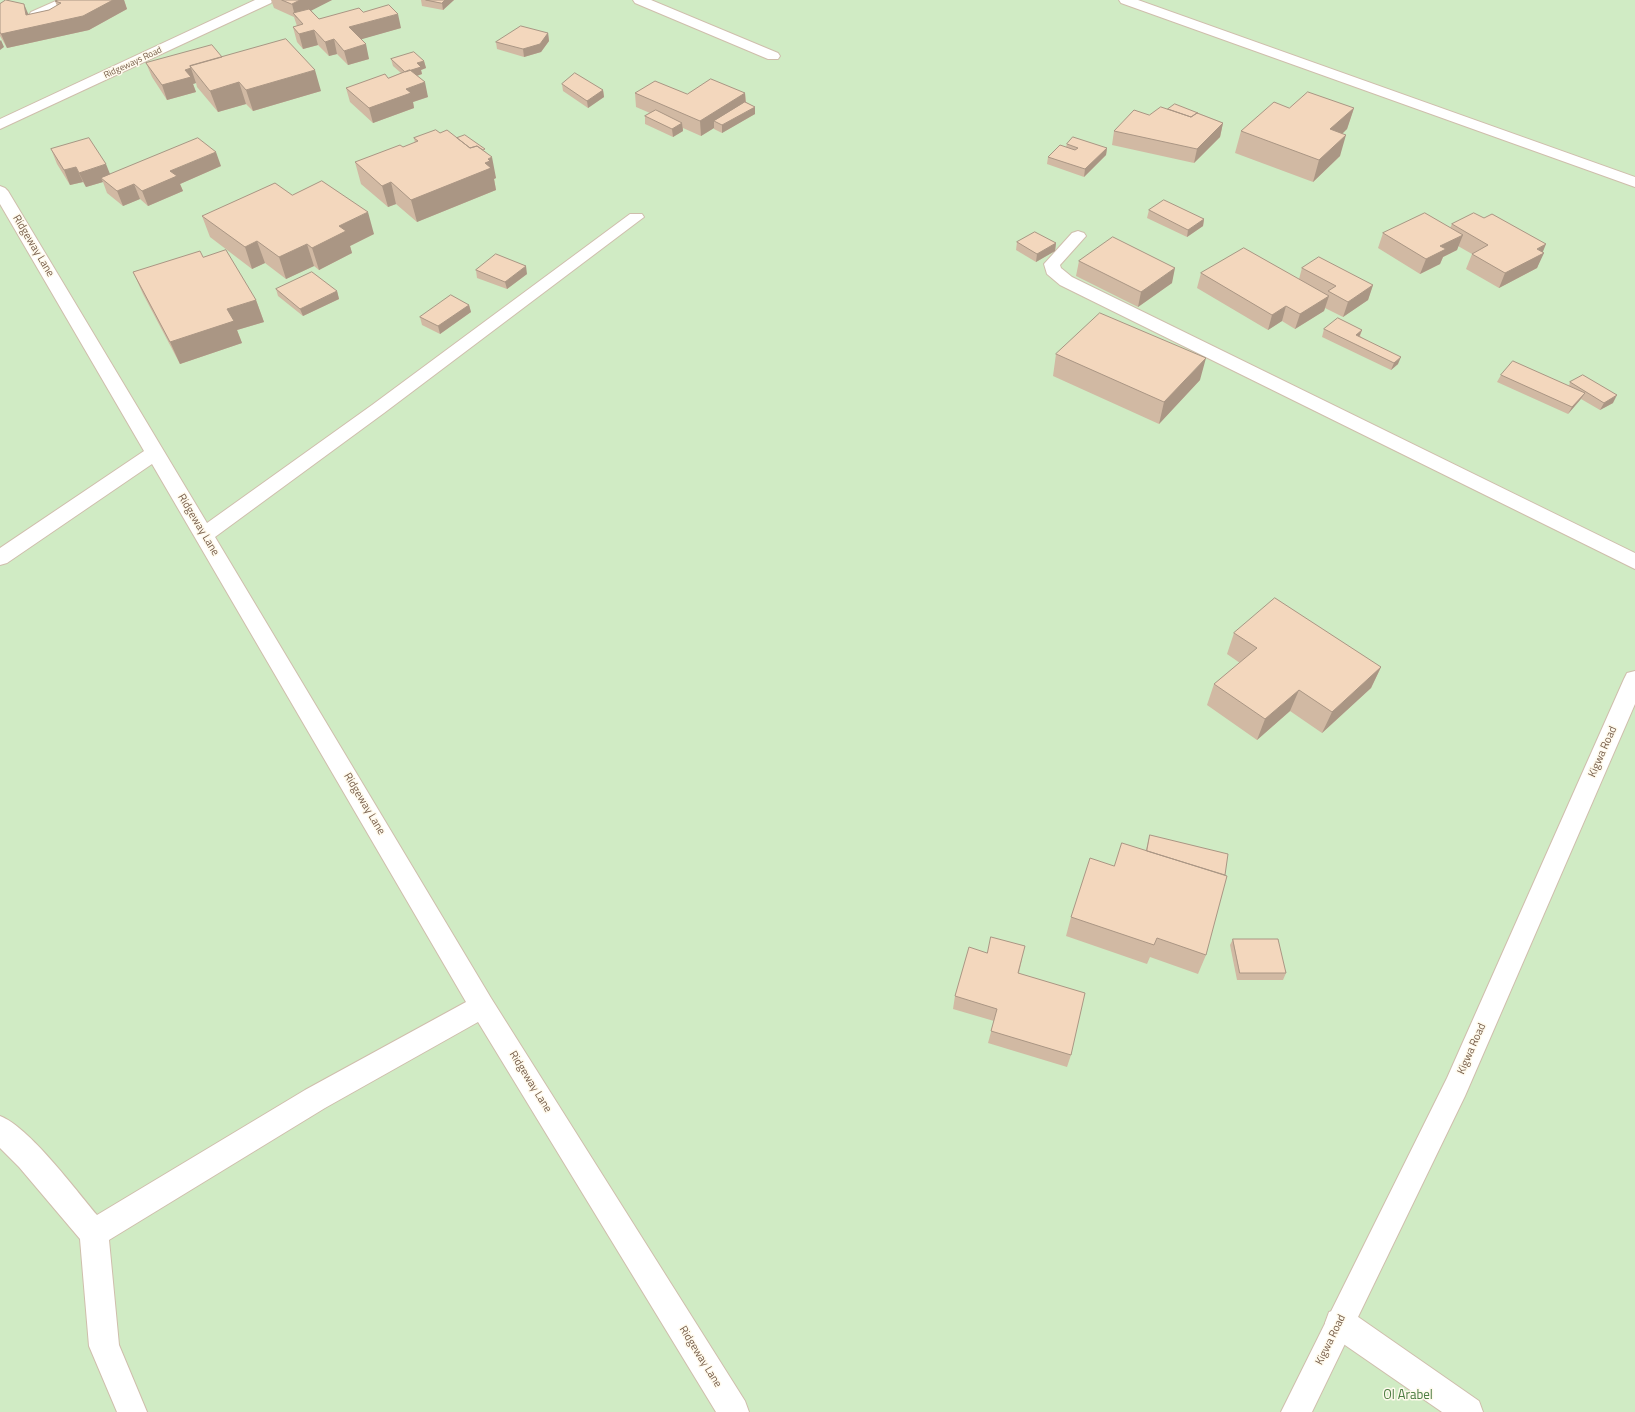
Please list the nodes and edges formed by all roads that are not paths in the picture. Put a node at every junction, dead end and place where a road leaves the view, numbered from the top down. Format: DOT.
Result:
graph roads {
  1 [pos="69,0"];
  2 [pos="266,0"];
  3 [pos="640,0"];
  4 [pos="1126,0"];
  5 [pos="36,15"];
  6 [pos="773,56"];
  7 [pos="0,125"];
  8 [pos="1635,182"];
  9 [pos="0,191"];
  10 [pos="636,217"];
  11 [pos="1078,236"];
  12 [pos="155,453"];
  13 [pos="204,534"];
  14 [pos="0,558"];
  15 [pos="1635,562"];
  16 [pos="1635,679"];
  17 [pos="482,1006"];
  18 [pos="0,1129"];
  19 [pos="94,1233"];
  20 [pos="1340,1323"];
  21 [pos="132,1412"];
  22 [pos="734,1412"];
  23 [pos="1296,1412"];
  24 [pos="1468,1412"];
  1 -- 5 [label="street"];
  2 -- 7 [label="street, Ridgeways Road"];
  3 -- 6 [label="street"];
  4 -- 8 [label="street"];
  9 -- 12 [label="street, Ridgeway Lane"];
  10 -- 13 [label="street"];
  11 -- 15 [label="street"];
  12 -- 13 [label="street, Ridgeway Lane"];
  12 -- 14 [label="street"];
  13 -- 17 [label="street, Ridgeway Lane"];
  16 -- 20 [label="street, Kigwa Road"];
  17 -- 19 [label="street"];
  17 -- 22 [label="street, Ridgeway Lane"];
  18 -- 19 [label="street"];
  19 -- 21 [label="street"];
  20 -- 23 [label="street, Kigwa Road"];
  20 -- 24 [label="street"];
}
